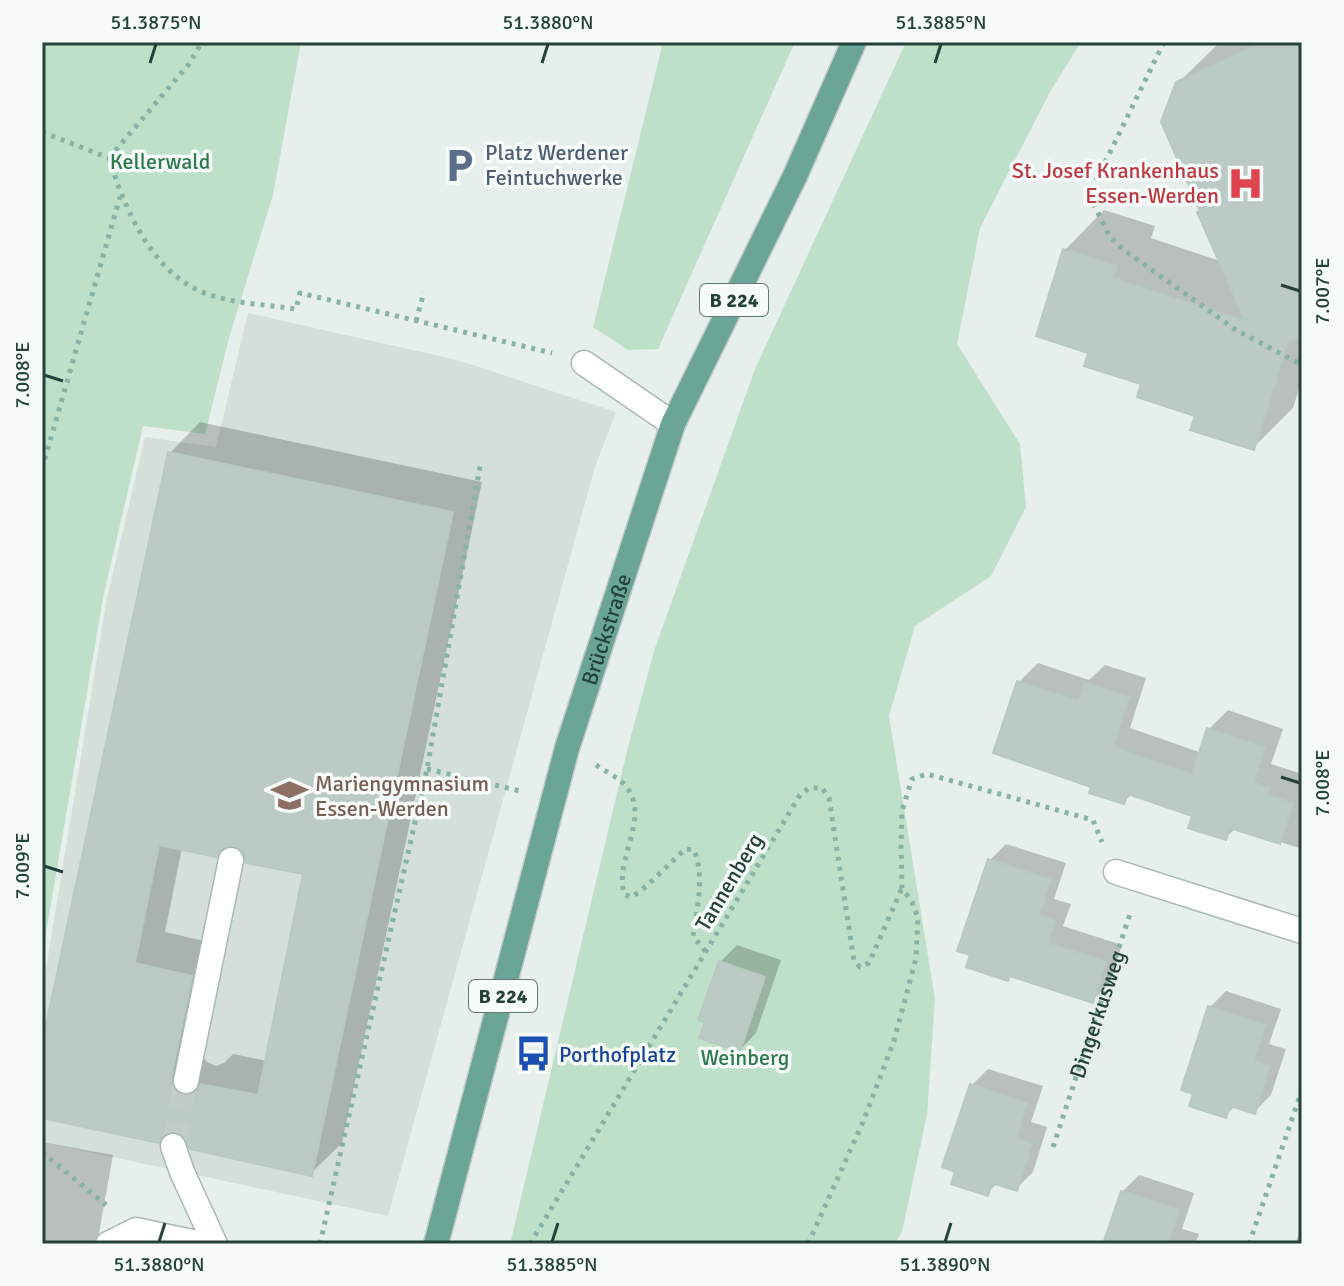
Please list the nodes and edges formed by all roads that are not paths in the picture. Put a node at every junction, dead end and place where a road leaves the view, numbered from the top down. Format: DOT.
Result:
graph roads {
  1 [pos="854,42"];
  2 [pos="575,360"];
  3 [pos="673,424"];
  4 [pos="231,860"];
  5 [pos="1116,872"];
  6 [pos="1302,931"];
  7 [pos="186,1081"];
  8 [pos="173,1146"];
  9 [pos="108,1244"];
  10 [pos="201,1244"];
  11 [pos="215,1244"];
  12 [pos="436,1244"];
  1 -- 3 [label="main road, Brückstraße / B 224"];
  2 -- 3 [label="street"];
  3 -- 12 [label="main road, Brückstraße / B 224"];
  4 -- 7 [label="street"];
  5 -- 6 [label="street"];
  8 -- 11 [label="street"];
  9 -- 10 [label="street"];
}
